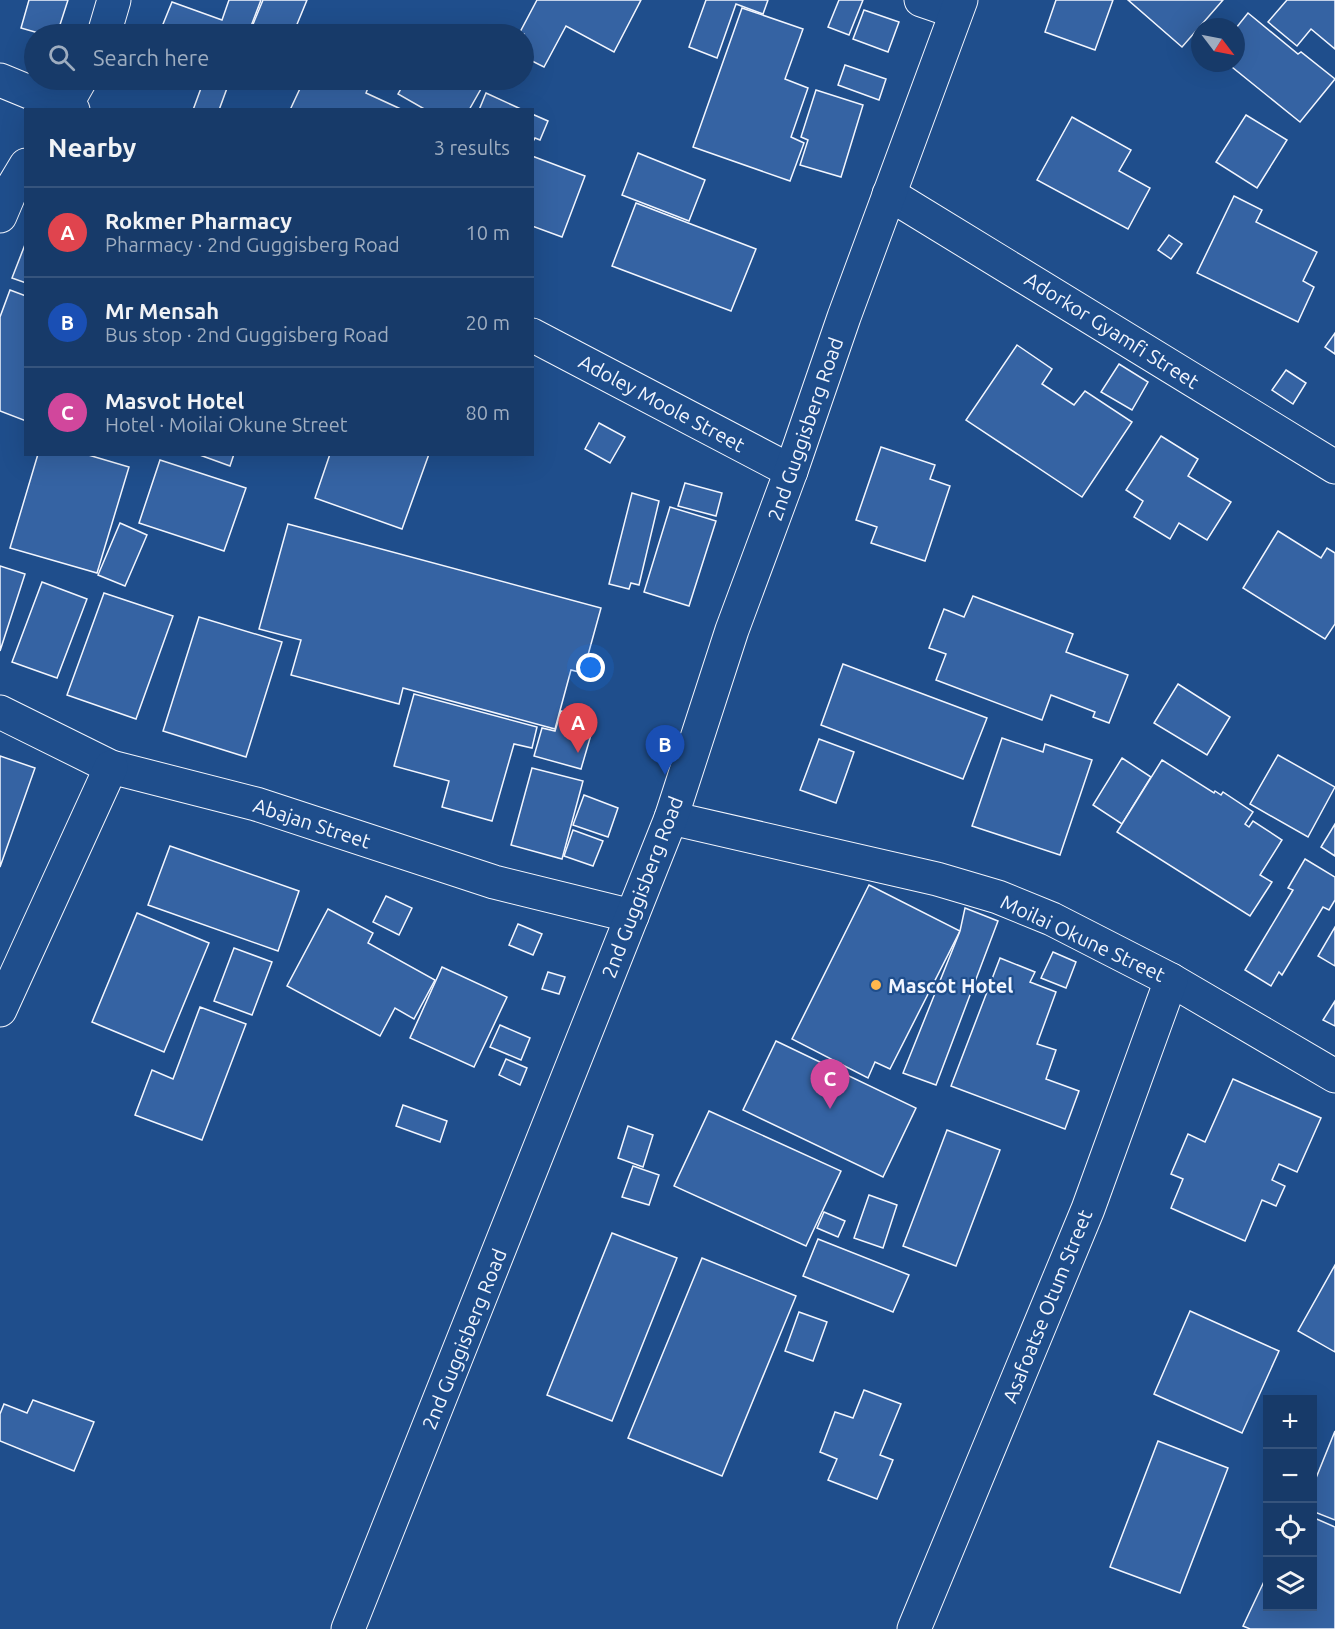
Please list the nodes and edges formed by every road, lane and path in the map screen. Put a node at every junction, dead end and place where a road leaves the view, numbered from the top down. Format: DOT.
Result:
graph roads {
  1 [pos="114,0"];
  2 [pos="921,0"];
  3 [pos="958,6"];
  4 [pos="107,24"];
  5 [pos="0,80"];
  6 [pos="24,87"];
  7 [pos="33,90"];
  8 [pos="70,101"];
  9 [pos="24,168"];
  10 [pos="889,194"];
  11 [pos="0,216"];
  12 [pos="534,336"];
  13 [pos="1335,467"];
  14 [pos="791,471"];
  15 [pos="0,712"];
  16 [pos="111,767"];
  17 [pos="671,818"];
  18 [pos="632,916"];
  19 [pos="1171,980"];
  20 [pos="0,1010"];
  21 [pos="1335,1076"];
  22 [pos="348,1629"];
  23 [pos="914,1629"];
  1 -- 4 [label="street"];
  2 -- 3 [label="street"];
  3 -- 10 [label="street, 2nd Guggisberg Road"];
  5 -- 6 [label="street"];
  7 -- 8 [label="street"];
  9 -- 11 [label="street"];
  10 -- 13 [label="street, Adorkor Gyamfi Street"];
  10 -- 14 [label="street, 2nd Guggisberg Road"];
  12 -- 14 [label="street, Adoley Moole Street"];
  14 -- 17 [label="street, 2nd Guggisberg Road"];
  15 -- 16 [label="street, Abajan Street"];
  16 -- 18 [label="street, Abajan Street"];
  16 -- 20 [label="street"];
  17 -- 18 [label="street, 2nd Guggisberg Road"];
  17 -- 19 [label="street, Moilai Okune Street"];
  18 -- 22 [label="street, 2nd Guggisberg Road"];
  19 -- 21 [label="street, Moilai Okune Street"];
  19 -- 23 [label="street, Asafoatse Otum Street"];
}
